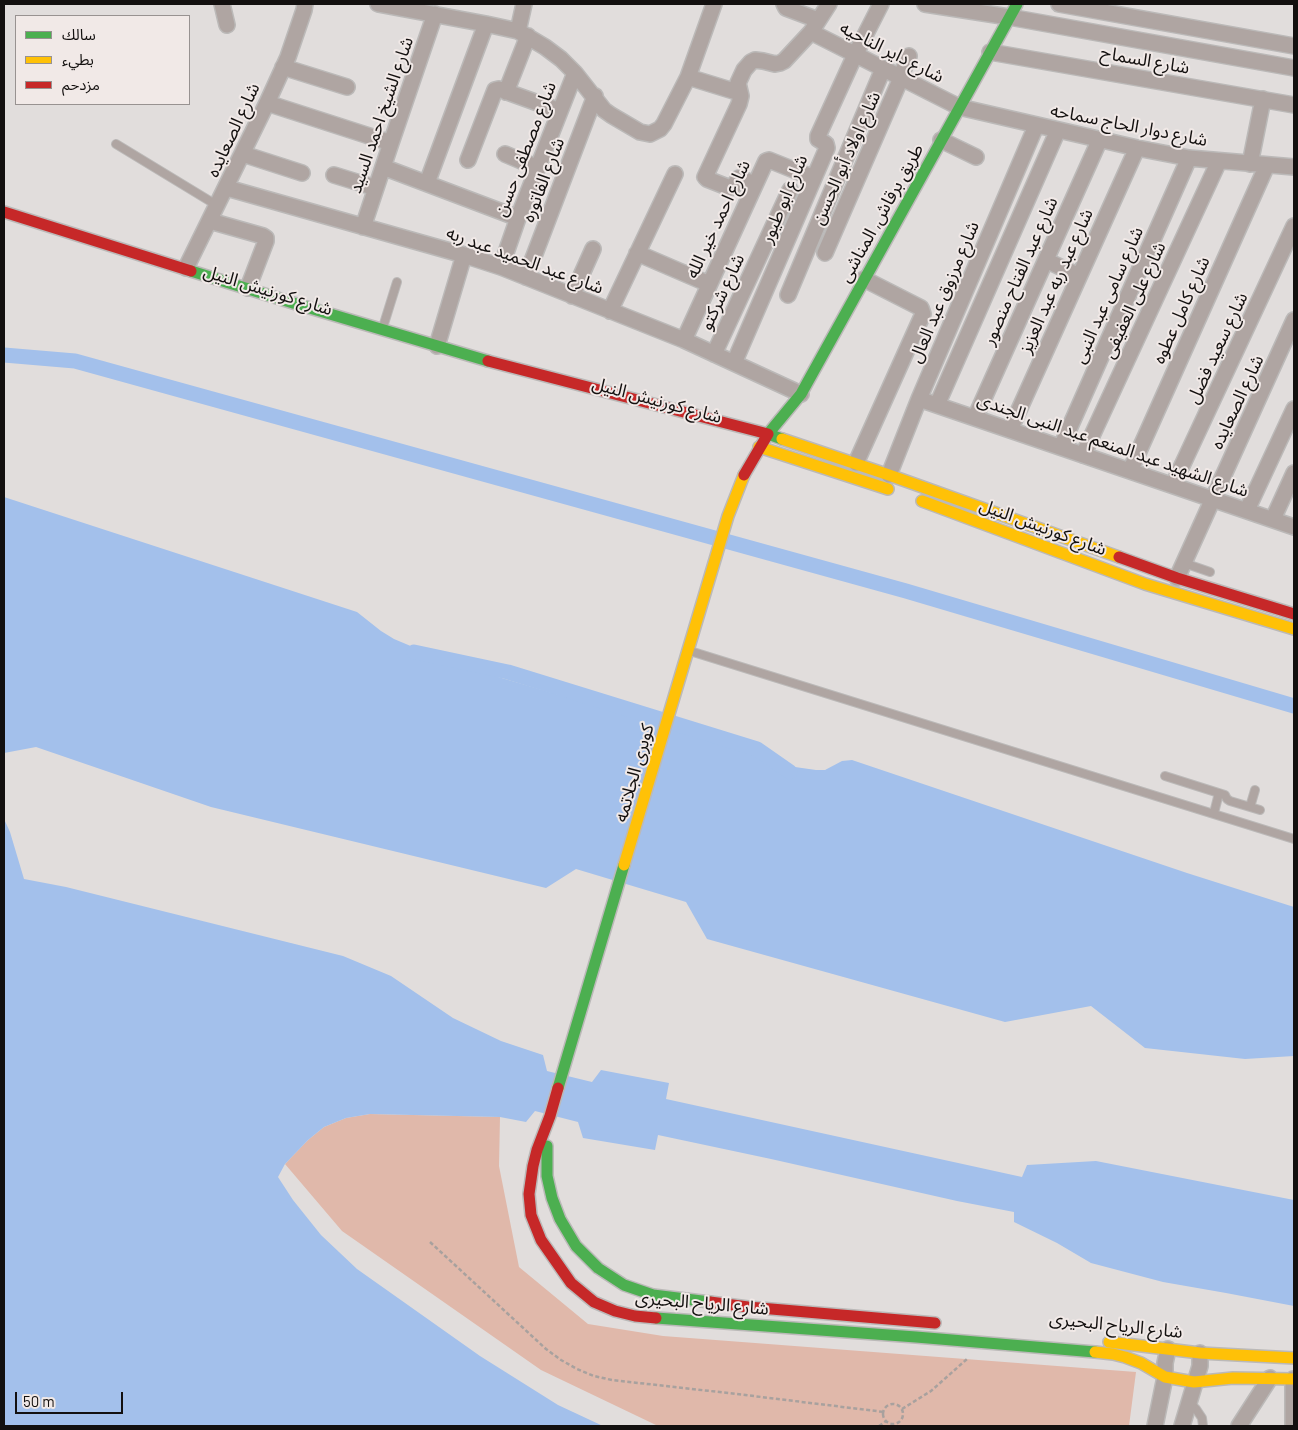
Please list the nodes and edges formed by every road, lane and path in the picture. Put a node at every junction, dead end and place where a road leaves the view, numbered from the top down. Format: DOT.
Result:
graph roads {
  1 [pos="222,4"];
  2 [pos="305,4"];
  3 [pos="378,4"];
  4 [pos="524,4"];
  5 [pos="714,4"];
  6 [pos="784,4"];
  7 [pos="829,4"];
  8 [pos="881,4"];
  9 [pos="925,4"];
  10 [pos="1060,4"];
  11 [pos="1013,10"];
  12 [pos="435,14"];
  13 [pos="486,24"];
  14 [pos="227,25"];
  15 [pos="815,26"];
  16 [pos="523,34"];
  17 [pos="1294,46"];
  18 [pos="990,52"];
  19 [pos="855,55"];
  20 [pos="909,56"];
  21 [pos="283,67"];
  22 [pos="1294,68"];
  23 [pos="883,69"];
  24 [pos="575,73"];
  25 [pos="688,77"];
  26 [pos="900,78"];
  27 [pos="347,87"];
  28 [pos="506,92"];
  29 [pos="740,93"];
  30 [pos="595,96"];
  31 [pos="1263,99"];
  32 [pos="267,103"];
  33 [pos="1294,105"];
  34 [pos="960,107"];
  35 [pos="560,111"];
  36 [pos="1036,126"];
  37 [pos="1058,130"];
  38 [pos="941,140"];
  39 [pos="1100,140"];
  40 [pos="391,143"];
  41 [pos="116,144"];
  42 [pos="1137,148"];
  43 [pos="243,154"];
  44 [pos="505,154"];
  45 [pos="976,158"];
  46 [pos="1189,158"];
  47 [pos="468,160"];
  48 [pos="1219,161"];
  49 [pos="1250,164"];
  50 [pos="1267,165"];
  51 [pos="383,167"];
  52 [pos="1294,167"];
  53 [pos="538,168"];
  54 [pos="302,173"];
  55 [pos="675,174"];
  56 [pos="334,175"];
  57 [pos="814,178"];
  58 [pos="427,183"];
  59 [pos="755,184"];
  60 [pos="227,188"];
  61 [pos="376,188"];
  62 [pos="790,190"];
  63 [pos="218,206"];
  64 [pos="4,212"];
  65 [pos="518,218"];
  66 [pos="210,221"];
  67 [pos="1294,226"];
  68 [pos="363,227"];
  69 [pos="593,248"];
  70 [pos="825,253"];
  71 [pos="637,254"];
  72 [pos="464,255"];
  73 [pos="151,258"];
  74 [pos="1054,264"];
  75 [pos="501,267"];
  76 [pos="186,268"];
  77 [pos="148,271"];
  78 [pos="1079,276"];
  79 [pos="526,277"];
  80 [pos="864,280"];
  81 [pos="397,282"];
  82 [pos="709,284"];
  83 [pos="248,288"];
  84 [pos="788,295"];
  85 [pos="572,296"];
  86 [pos="610,311"];
  87 [pos="1294,320"];
  88 [pos="382,329"];
  89 [pos="684,340"];
  90 [pos="437,346"];
  91 [pos="714,354"];
  92 [pos="734,363"];
  93 [pos="801,394"];
  94 [pos="919,399"];
  95 [pos="937,405"];
  96 [pos="1294,409"];
  97 [pos="975,418"];
  98 [pos="1010,430"];
  99 [pos="768,434"];
  100 [pos="755,446"];
  101 [pos="1061,447"];
  102 [pos="1083,455"];
  103 [pos="856,463"];
  104 [pos="1130,470"];
  105 [pos="1294,473"];
  106 [pos="889,475"];
  107 [pos="1173,485"];
  108 [pos="1213,498"];
  109 [pos="959,500"];
  110 [pos="1247,510"];
  111 [pos="954,513"];
  112 [pos="1273,519"];
  113 [pos="1294,527"];
  114 [pos="1184,563"];
  115 [pos="1151,569"];
  116 [pos="1210,572"];
  117 [pos="1177,578"];
  118 [pos="1146,584"];
  119 [pos="1294,614"];
  120 [pos="1294,629"];
  121 [pos="688,651"];
  122 [pos="1165,776"];
  123 [pos="1255,790"];
  124 [pos="1219,793"];
  125 [pos="1254,809"];
  126 [pos="1214,813"];
  127 [pos="1249,825"];
  128 [pos="1294,839"];
  129 [pos="549,1122"];
  130 [pos="430,1242"];
  131 [pos="944,1324"];
  132 [pos="1100,1341"];
  133 [pos="985,1343"];
  134 [pos="1168,1348"];
  135 [pos="1200,1353"];
  136 [pos="1294,1358"];
  137 [pos="1165,1377"];
  138 [pos="1270,1378"];
  139 [pos="1294,1379"];
  140 [pos="1194,1382"];
  141 [pos="1188,1401"];
  142 [pos="902,1409"];
  143 [pos="884,1412"];
  144 [pos="886,1421"];
  145 [pos="898,1425"];
  146 [pos="879,1426"];
  147 [pos="1154,1426"];
  148 [pos="1182,1426"];
  149 [pos="1203,1426"];
  150 [pos="1239,1426"];
  151 [pos="1293,1426"];
  1 -- 14 [label="street"];
  2 -- 21 [label="street, شارع الصعايده"];
  3 -- 12 [label="street"];
  4 -- 16 [label="street"];
  5 -- 25 [label="street"];
  6 -- 15 [label="street"];
  7 -- 15 [label="street, شارع داير الناحيه"];
  8 -- 19 [label="street"];
  9 -- 11 [label="street"];
  10 -- 17 [label="street"];
  11 -- 18 [label="main road, طريق برقاش, المناشى"];
  11 -- 22 [label="street"];
  12 -- 13 [label="street"];
  12 -- 40 [label="street, شارع الشيخ احمد السيد"];
  13 -- 16 [label="street"];
  13 -- 58 [label="street"];
  15 -- 19 [label="street, شارع داير الناحيه"];
  15 -- 29 [label="street"];
  16 -- 24 [label="street"];
  16 -- 28 [label="street"];
  18 -- 31 [label="street, شارع السماح"];
  18 -- 34 [label="main road, طريق برقاش, المناشى"];
  19 -- 23 [label="street, شارع داير الناحيه"];
  19 -- 57 [label="street, شارع ابو طيور"];
  20 -- 26 [label="street, شارع اولاد أبو الحسن"];
  21 -- 27 [label="street"];
  21 -- 32 [label="street, شارع الصعايده"];
  23 -- 26 [label="street, شارع داير الناحيه"];
  23 -- 84 [label="street"];
  24 -- 30 [label="street"];
  24 -- 35 [label="street, شارع مصطفى حسن"];
  25 -- 29 [label="street"];
  25 -- 30 [label="street"];
  26 -- 34 [label="street, شارع داير الناحيه"];
  26 -- 70 [label="street, شارع اولاد أبو الحسن"];
  28 -- 35 [label="street"];
  28 -- 47 [label="street"];
  29 -- 59 [label="street"];
  30 -- 79 [label="street, شارع الفاتوره"];
  31 -- 33 [label="street, شارع السماح"];
  31 -- 49 [label="street"];
  32 -- 40 [label="street"];
  32 -- 43 [label="street, شارع الصعايده"];
  34 -- 36 [label="street, شارع دوار الحاج سماحه"];
  34 -- 38 [label="main road, طريق برقاش, المناشى"];
  35 -- 53 [label="street, شارع مصطفى حسن"];
  36 -- 37 [label="street, شارع دوار الحاج سماحه"];
  36 -- 94 [label="street, شارع مرزوق عبد العال"];
  37 -- 39 [label="street, شارع دوار الحاج سماحه"];
  37 -- 95 [label="street"];
  38 -- 45 [label="street"];
  38 -- 80 [label="main road, طريق برقاش, المناشى"];
  39 -- 42 [label="street, شارع دوار الحاج سماحه"];
  39 -- 97 [label="street, شارع عبد الفتاح منصور"];
  40 -- 51 [label="street, شارع الشيخ احمد السيد"];
  41 -- 63 [label="lane"];
  42 -- 46 [label="street, شارع دوار الحاج سماحه"];
  42 -- 78 [label="street, شارع عبد ربه عبد العزيز"];
  43 -- 54 [label="street"];
  43 -- 60 [label="street, شارع الصعايده"];
  44 -- 53 [label="street"];
  46 -- 48 [label="street, شارع دوار الحاج سماحه"];
  46 -- 101 [label="street, شارع سامى عبد النبى"];
  48 -- 49 [label="street, شارع دوار الحاج سماحه"];
  48 -- 102 [label="street, شارع على العفيفى"];
  49 -- 50 [label="street, شارع دوار الحاج سماحه"];
  50 -- 52 [label="street, شارع دوار الحاج سماحه"];
  50 -- 104 [label="street, شارع كامل عطوه"];
  51 -- 58 [label="street"];
  51 -- 61 [label="street, شارع الشيخ احمد السيد"];
  53 -- 65 [label="street, شارع مصطفى حسن"];
  55 -- 71 [label="street"];
  56 -- 61 [label="street"];
  57 -- 59 [label="street, شارع احمد خير الله"];
  57 -- 92 [label="street, شارع ابو طيور"];
  58 -- 65 [label="street"];
  59 -- 82 [label="street, شارع احمد خير الله"];
  60 -- 63 [label="street, شارع الصعايده"];
  60 -- 68 [label="street, شارع عبد الحميد عبد ربه"];
  61 -- 68 [label="street, شارع الشيخ احمد السيد"];
  62 -- 91 [label="street, شارع شركتو"];
  63 -- 66 [label="street, شارع الصعايده"];
  64 -- 73 [label="main road, شارع كورنيش النيل"];
  65 -- 75 [label="street, شارع مصطفى حسن"];
  66 -- 76 [label="street, شارع الصعايده"];
  66 -- 83 [label="street"];
  67 -- 107 [label="street, شارع سعيد فضل"];
  68 -- 72 [label="street, شارع عبد الحميد عبد ربه"];
  69 -- 85 [label="street"];
  71 -- 82 [label="street"];
  71 -- 86 [label="street"];
  72 -- 75 [label="street, شارع عبد الحميد عبد ربه"];
  72 -- 90 [label="street"];
  73 -- 76 [label="main road, شارع كورنيش النيل"];
  73 -- 77 [label="main road"];
  74 -- 78 [label="street"];
  75 -- 79 [label="street, شارع عبد الحميد عبد ربه"];
  76 -- 83 [label="main road, شارع كورنيش النيل"];
  78 -- 98 [label="street, شارع عبد ربه عبد العزيز"];
  79 -- 85 [label="street, شارع عبد الحميد عبد ربه"];
  80 -- 93 [label="main road, طريق برقاش, المناشى"];
  80 -- 103 [label="street"];
  81 -- 88 [label="lane"];
  82 -- 89 [label="street, شارع احمد خير الله"];
  83 -- 88 [label="main road, شارع كورنيش النيل"];
  85 -- 86 [label="street, شارع عبد الحميد عبد ربه"];
  86 -- 89 [label="street, شارع عبد الحميد عبد ربه"];
  87 -- 108 [label="street, شارع الصعايده"];
  88 -- 90 [label="main road, شارع كورنيش النيل"];
  89 -- 91 [label="street, شارع عبد الحميد عبد ربه"];
  90 -- 99 [label="main road, شارع كورنيش النيل"];
  91 -- 92 [label="street, شارع عبد الحميد عبد ربه"];
  92 -- 93 [label="street, شارع عبد الحميد عبد ربه"];
  93 -- 99 [label="main road, طريق برقاش, المناشى"];
  94 -- 95 [label="street, شارع الشهيد عبد المنعم عبد النبى الجندى"];
  94 -- 106 [label="street, شارع مرزوق عبد العال"];
  95 -- 97 [label="street, شارع الشهيد عبد المنعم عبد النبى الجندى"];
  96 -- 110 [label="street"];
  97 -- 98 [label="street, شارع الشهيد عبد المنعم عبد النبى الجندى"];
  98 -- 101 [label="street, شارع الشهيد عبد المنعم عبد النبى الجندى"];
  99 -- 100 [label="main road, كوبرى الجلاتمه"];
  99 -- 103 [label="main road, شارع كورنيش النيل"];
  100 -- 111 [label="main road, شارع كورنيش النيل"];
  100 -- 121 [label="main road, كوبرى الجلاتمه"];
  101 -- 102 [label="street, شارع الشهيد عبد المنعم عبد النبى الجندى"];
  102 -- 104 [label="street, شارع الشهيد عبد المنعم عبد النبى الجندى"];
  103 -- 106 [label="main road, شارع كورنيش النيل"];
  104 -- 107 [label="street, شارع الشهيد عبد المنعم عبد النبى الجندى"];
  105 -- 112 [label="street"];
  106 -- 109 [label="main road, شارع كورنيش النيل"];
  107 -- 108 [label="street, شارع الشهيد عبد المنعم عبد النبى الجندى"];
  108 -- 110 [label="street, شارع الشهيد عبد المنعم عبد النبى الجندى"];
  108 -- 114 [label="street, شارع الصعايده"];
  109 -- 111 [label="main road"];
  109 -- 115 [label="main road, شارع كورنيش النيل"];
  110 -- 112 [label="street, شارع الشهيد عبد المنعم عبد النبى الجندى"];
  111 -- 118 [label="main road, شارع كورنيش النيل"];
  112 -- 113 [label="street, شارع الشهيد عبد المنعم عبد النبى الجندى"];
  114 -- 116 [label="lane"];
  114 -- 117 [label="street, شارع الصعايده"];
  115 -- 117 [label="main road, شارع كورنيش النيل"];
  115 -- 118 [label="main road"];
  117 -- 119 [label="main road, شارع كورنيش النيل"];
  118 -- 120 [label="main road, شارع كورنيش النيل"];
  121 -- 126 [label="lane"];
  121 -- 129 [label="main road, كوبرى الجلاتمه"];
  122 -- 124 [label="lane"];
  123 -- 125 [label="lane"];
  124 -- 125 [label="lane"];
  124 -- 126 [label="lane"];
  125 -- 127 [label="lane"];
  126 -- 127 [label="lane"];
  127 -- 128 [label="lane"];
  129 -- 131 [label="main road, شارع الرياح البحيرى"];
  129 -- 133 [label="main road, شارع الرياح البحيرى"];
  130 -- 143 [label="path"];
  132 -- 134 [label="main road, شارع الرياح البحيرى"];
  133 -- 137 [label="main road, شارع الرياح البحيرى"];
  133 -- 142 [label="path"];
  134 -- 135 [label="main road, شارع الرياح البحيرى"];
  134 -- 137 [label="street"];
  135 -- 136 [label="main road, شارع الرياح البحيرى"];
  135 -- 140 [label="street"];
  137 -- 140 [label="main road, شارع الرياح البحيرى"];
  137 -- 147 [label="street"];
  138 -- 139 [label="main road, شارع الرياح البحيرى"];
  138 -- 140 [label="main road, شارع الرياح البحيرى"];
  138 -- 150 [label="street"];
  139 -- 151 [label="street"];
  140 -- 141 [label="street"];
  141 -- 148 [label="street"];
  141 -- 149 [label="lane"];
  142 -- 143 [label="path"];
  142 -- 145 [label="path"];
  143 -- 144 [label="path"];
  144 -- 145 [label="path"];
  144 -- 146 [label="path"];
}
